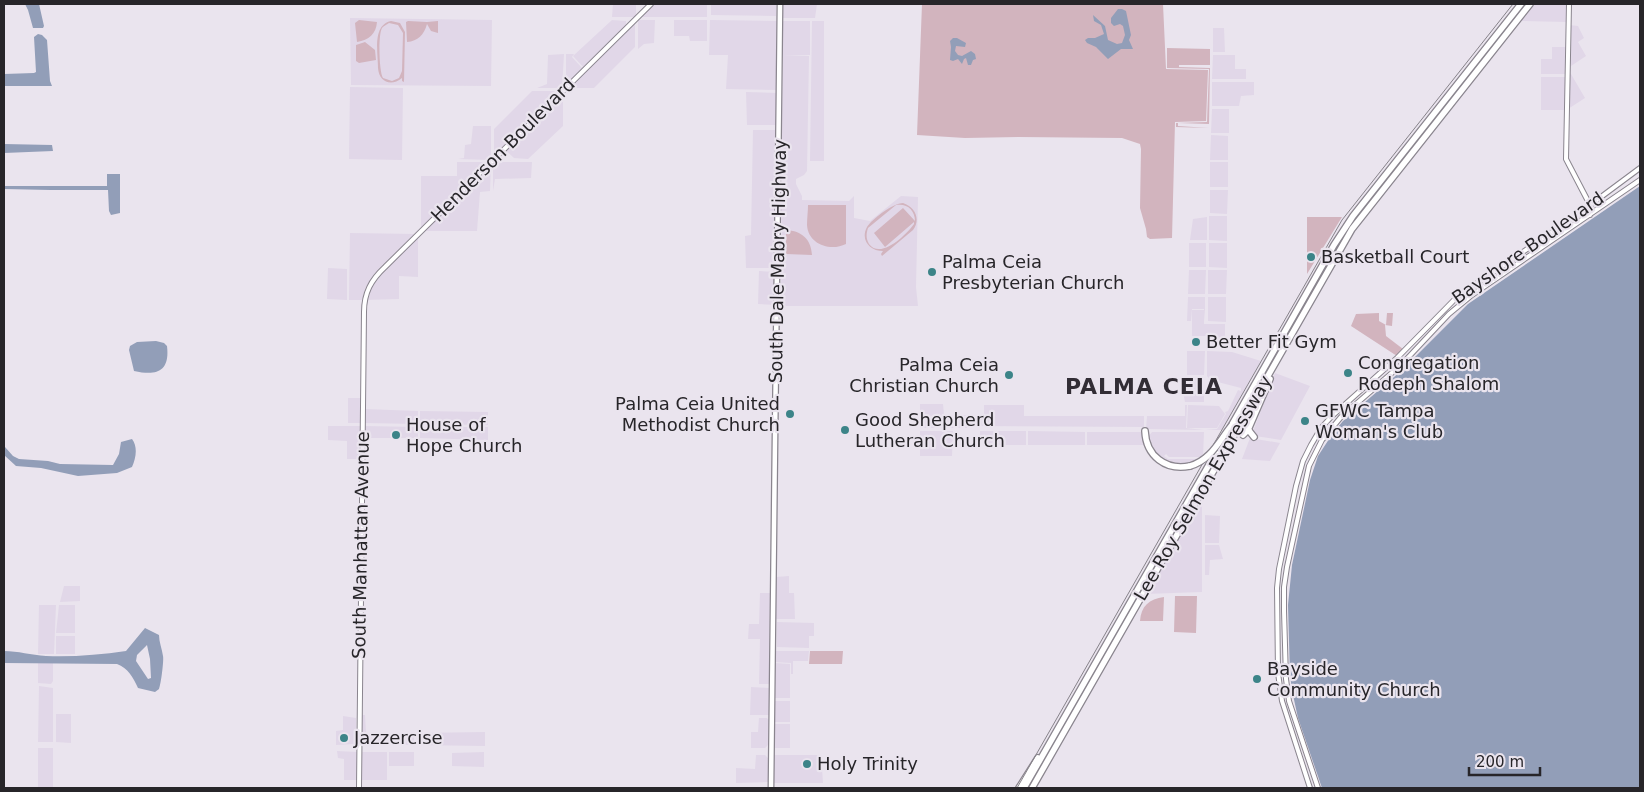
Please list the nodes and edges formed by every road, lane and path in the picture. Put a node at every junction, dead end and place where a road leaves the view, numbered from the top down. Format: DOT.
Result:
graph roads {
  1 [pos="651,4"];
  2 [pos="780,4"];
  3 [pos="1521,4"];
  4 [pos="1530,4"];
  5 [pos="1569,4"];
  6 [pos="1640,168"];
  7 [pos="1640,180"];
  8 [pos="1590,205"];
  9 [pos="1601,207"];
  10 [pos="1590,215"];
  11 [pos="364,302"];
  12 [pos="1283,349"];
  13 [pos="1232,424"];
  14 [pos="1248,428"];
  15 [pos="1148,431"];
  16 [pos="1242,435"];
  17 [pos="1254,437"];
  18 [pos="1053,740"];
  19 [pos="1033,786"];
  20 [pos="358,788"];
  21 [pos="771,788"];
  22 [pos="1019,788"];
  23 [pos="1024,788"];
  24 [pos="1310,788"];
  25 [pos="1318,788"];
  1 -- 11 [label="main road, Henderson Boulevard"];
  2 -- 21 [label="main road, South Dale Mabry Highway"];
  3 -- 13 [label="highway, Lee Roy Selmon Expressway"];
  4 -- 12 [label="highway, Lee Roy Selmon Expressway"];
  5 -- 8 [label="main road"];
  6 -- 8 [label="main road, Bayshore Boulevard"];
  7 -- 9 [label="main road, Bayshore Boulevard"];
  8 -- 9 [label="main road"];
  8 -- 10 [label="main road"];
  8 -- 24 [label="main road, Bayshore Boulevard"];
  9 -- 10 [label="main road, Bayshore Boulevard"];
  10 -- 25 [label="main road, Bayshore Boulevard"];
  11 -- 20 [label="main road, South Manhattan Avenue"];
  12 -- 14 [label="highway"];
  12 -- 18 [label="highway, Lee Roy Selmon Expressway"];
  13 -- 15 [label="highway, bridge"];
  13 -- 18 [label="highway, Lee Roy Selmon Expressway, bridge"];
  14 -- 16 [label="highway"];
  14 -- 17 [label="highway"];
  18 -- 19 [label="highway, Lee Roy Selmon Expressway"];
  18 -- 22 [label="highway"];
  18 -- 23 [label="highway, Lee Roy Selmon Expressway"];
}
